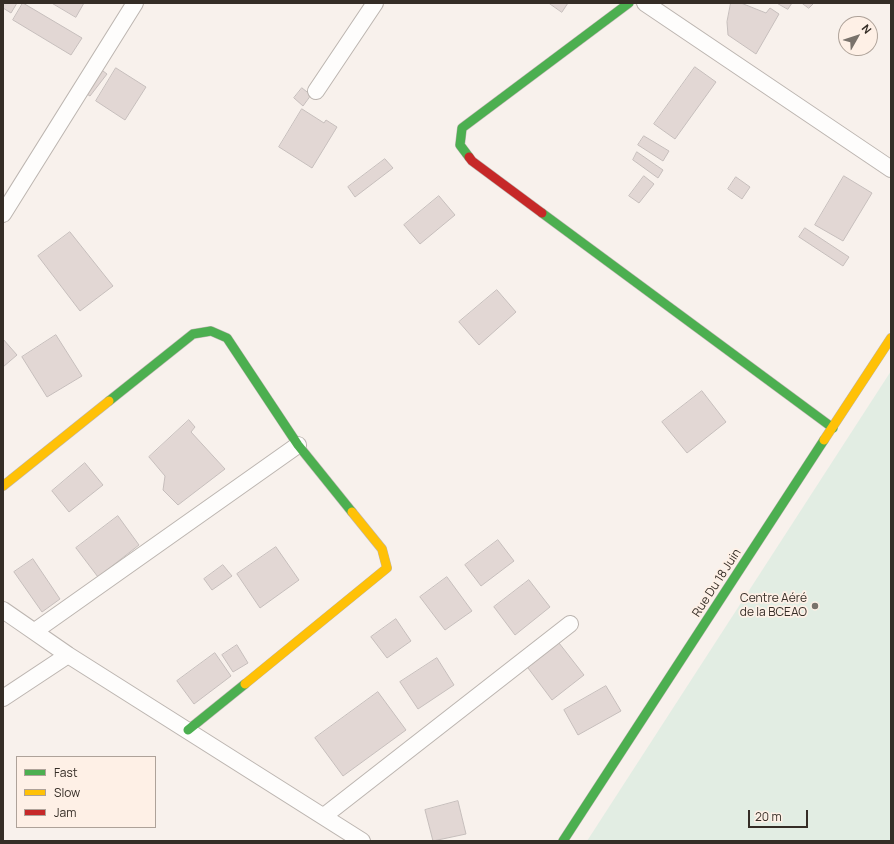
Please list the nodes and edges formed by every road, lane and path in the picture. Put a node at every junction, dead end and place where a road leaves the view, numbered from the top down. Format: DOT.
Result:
graph roads {
  1 [pos="135,3"];
  2 [pos="375,3"];
  3 [pos="629,3"];
  4 [pos="645,3"];
  5 [pos="316,91"];
  6 [pos="891,168"];
  7 [pos="3,214"];
  8 [pos="891,338"];
  9 [pos="832,428"];
  10 [pos="298,445"];
  11 [pos="3,486"];
  12 [pos="3,610"];
  13 [pos="570,624"];
  14 [pos="35,631"];
  15 [pos="68,655"];
  16 [pos="3,698"];
  17 [pos="188,730"];
  18 [pos="324,816"];
  19 [pos="362,841"];
  20 [pos="563,841"];
  1 -- 7 [label="street"];
  2 -- 5 [label="street"];
  3 -- 9 [label="street"];
  4 -- 6 [label="street"];
  8 -- 9 [label="street, Rue Du 18 Juin"];
  9 -- 20 [label="street, Rue Du 18 Juin"];
  10 -- 11 [label="street"];
  10 -- 14 [label="street"];
  10 -- 17 [label="street"];
  12 -- 14 [label="street"];
  13 -- 18 [label="street"];
  14 -- 15 [label="street"];
  15 -- 16 [label="street"];
  15 -- 17 [label="street"];
  17 -- 18 [label="street"];
  18 -- 19 [label="street"];
}
